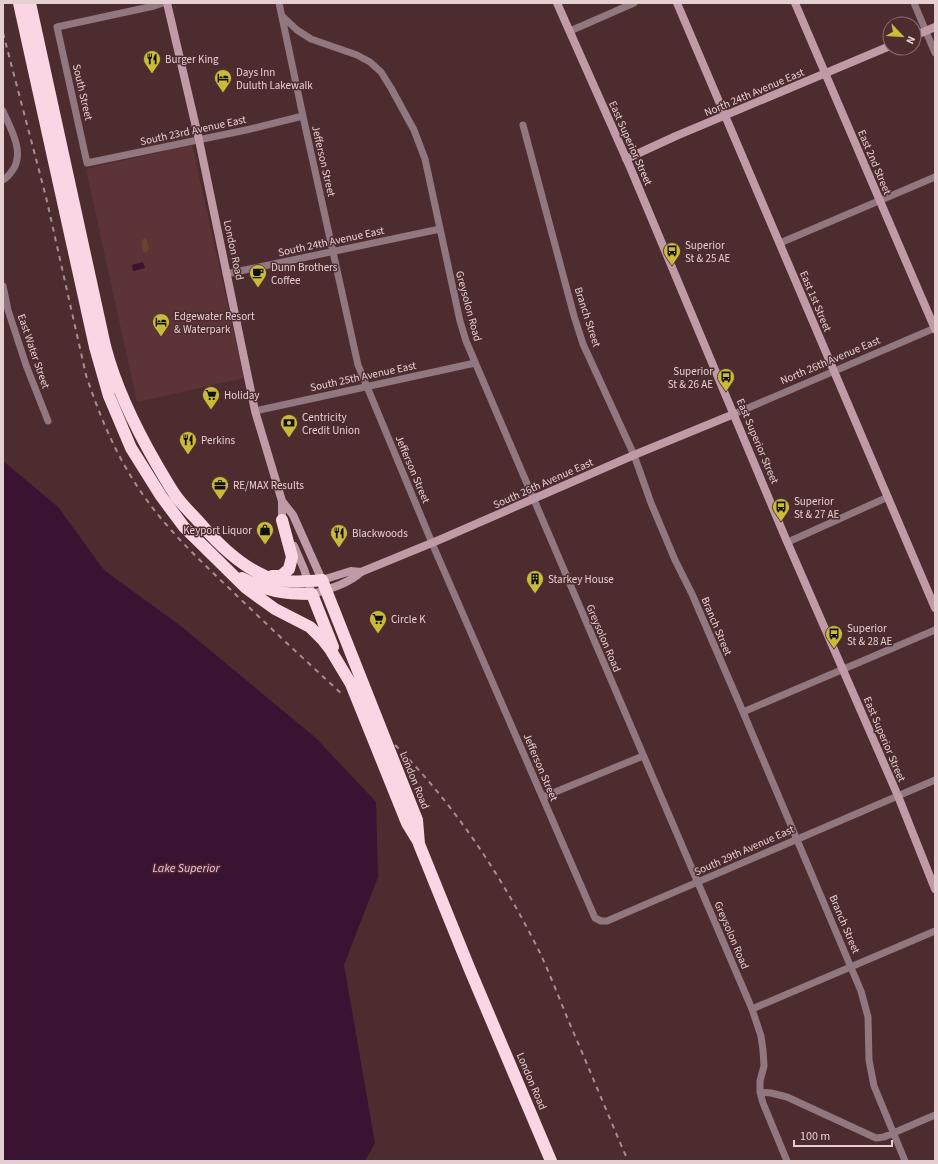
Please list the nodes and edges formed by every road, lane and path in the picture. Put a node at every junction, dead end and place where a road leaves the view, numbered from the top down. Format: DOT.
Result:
graph roads {
  1 [pos="19,3"];
  2 [pos="30,3"];
  3 [pos="163,3"];
  4 [pos="167,3"];
  5 [pos="279,3"];
  6 [pos="557,3"];
  7 [pos="634,3"];
  8 [pos="677,3"];
  9 [pos="795,3"];
  10 [pos="914,3"];
  11 [pos="282,16"];
  12 [pos="935,27"];
  13 [pos="570,31"];
  14 [pos="926,31"];
  15 [pos="922,33"];
  16 [pos="882,50"];
  17 [pos="935,52"];
  18 [pos="826,74"];
  19 [pos="3,111"];
  20 [pos="303,116"];
  21 [pos="725,116"];
  22 [pos="523,125"];
  23 [pos="198,140"];
  24 [pos="626,159"];
  25 [pos="87,163"];
  26 [pos="935,178"];
  27 [pos="3,180"];
  28 [pos="880,200"];
  29 [pos="440,229"];
  30 [pos="780,243"];
  31 [pos="333,251"];
  32 [pos="226,274"];
  33 [pos="3,286"];
  34 [pos="5,303"];
  35 [pos="935,328"];
  36 [pos="475,363"];
  37 [pos="834,371"];
  38 [pos="367,386"];
  39 [pos="255,411"];
  40 [pos="734,414"];
  41 [pos="48,422"];
  42 [pos="634,455"];
  43 [pos="888,497"];
  44 [pos="533,499"];
  45 [pos="282,501"];
  46 [pos="282,520"];
  47 [pos="788,542"];
  48 [pos="433,543"];
  49 [pos="224,567"];
  50 [pos="267,576"];
  51 [pos="308,581"];
  52 [pos="324,585"];
  53 [pos="312,594"];
  54 [pos="935,608"];
  55 [pos="935,630"];
  56 [pos="843,669"];
  57 [pos="351,684"];
  58 [pos="743,712"];
  59 [pos="643,756"];
  60 [pos="935,780"];
  61 [pos="898,796"];
  62 [pos="543,797"];
  63 [pos="797,838"];
  64 [pos="419,844"];
  65 [pos="698,882"];
  66 [pos="935,889"];
  67 [pos="598,920"];
  68 [pos="935,931"];
  69 [pos="852,967"];
  70 [pos="752,1009"];
  71 [pos="760,1092"];
  72 [pos="935,1115"];
  73 [pos="893,1133"];
  74 [pos="551,1161"];
  75 [pos="787,1161"];
  76 [pos="905,1161"];
  1 -- 49 [label="highway"];
  2 -- 50 [label="highway"];
  3 -- 25 [label="street, South Street"];
  4 -- 23 [label="street, London Road"];
  5 -- 11 [label="street, Jefferson Street"];
  6 -- 13 [label="street, East Superior Street"];
  7 -- 13 [label="street"];
  8 -- 21 [label="street, East 1st Street"];
  9 -- 18 [label="street, East 2nd Street"];
  10 -- 14 [label="street"];
  11 -- 20 [label="street, Jefferson Street"];
  11 -- 29 [label="street, Greysolon Road"];
  12 -- 14 [label="street"];
  13 -- 24 [label="street, East Superior Street"];
  14 -- 15 [label="street"];
  14 -- 17 [label="street"];
  16 -- 18 [label="street, North 24th Avenue East"];
  18 -- 21 [label="street, North 24th Avenue East"];
  18 -- 28 [label="street, East 2nd Street"];
  19 -- 27 [label="street"];
  20 -- 23 [label="street, South 23rd Avenue East"];
  20 -- 31 [label="street, Jefferson Street"];
  21 -- 24 [label="street, North 24th Avenue East"];
  21 -- 30 [label="street, East 1st Street"];
  22 -- 42 [label="street, Branch Street"];
  23 -- 25 [label="street, South 23rd Avenue East"];
  23 -- 32 [label="street, London Road"];
  24 -- 40 [label="street, East Superior Street"];
  26 -- 28 [label="street"];
  28 -- 30 [label="street"];
  28 -- 35 [label="street, East 2nd Street"];
  29 -- 31 [label="street, South 24th Avenue East"];
  29 -- 36 [label="street, Greysolon Road"];
  30 -- 37 [label="street, East 1st Street"];
  31 -- 32 [label="street, South 24th Avenue East"];
  31 -- 38 [label="street, Jefferson Street"];
  32 -- 39 [label="street, London Road"];
  33 -- 34 [label="street, East Water Street"];
  34 -- 41 [label="street, East Water Street"];
  35 -- 37 [label="street, North 26th Avenue East"];
  36 -- 38 [label="street, South 25th Avenue East"];
  36 -- 44 [label="street, Greysolon Road"];
  37 -- 40 [label="street, North 26th Avenue East"];
  37 -- 43 [label="street, East 1st Street"];
  38 -- 39 [label="street, South 25th Avenue East"];
  38 -- 48 [label="street, Jefferson Street"];
  39 -- 45 [label="street, London Road"];
  40 -- 42 [label="street, South 26th Avenue East"];
  40 -- 47 [label="street, East Superior Street"];
  42 -- 44 [label="street, South 26th Avenue East"];
  42 -- 58 [label="street, Branch Street"];
  43 -- 47 [label="street"];
  43 -- 54 [label="street, East 1st Street"];
  44 -- 48 [label="street, South 26th Avenue East"];
  44 -- 59 [label="street, Greysolon Road"];
  45 -- 46 [label="street, London Road"];
  45 -- 52 [label="street, London Road"];
  46 -- 50 [label="highway"];
  46 -- 51 [label="street, London Road"];
  47 -- 56 [label="street, East Superior Street"];
  48 -- 52 [label="street, South 26th Avenue East"];
  48 -- 62 [label="street, Jefferson Street"];
  49 -- 53 [label="highway"];
  49 -- 57 [label="highway"];
  50 -- 51 [label="highway"];
  51 -- 52 [label="highway"];
  51 -- 53 [label="street, London Road"];
  52 -- 53 [label="street, South 26th Avenue East"];
  52 -- 64 [label="highway, London Road"];
  53 -- 57 [label="highway, London Road"];
  55 -- 56 [label="street"];
  56 -- 58 [label="street"];
  56 -- 61 [label="street, East Superior Street"];
  57 -- 64 [label="highway"];
  58 -- 63 [label="street, Branch Street"];
  59 -- 62 [label="street"];
  59 -- 65 [label="street, Greysolon Road"];
  60 -- 61 [label="street, South 29th Avenue East"];
  61 -- 63 [label="street, South 29th Avenue East"];
  61 -- 66 [label="street, East Superior Street"];
  62 -- 67 [label="street, Jefferson Street"];
  63 -- 65 [label="street, South 29th Avenue East"];
  63 -- 69 [label="street, Branch Street"];
  64 -- 74 [label="highway, London Road"];
  65 -- 67 [label="street, South 29th Avenue East"];
  65 -- 70 [label="street, Greysolon Road"];
  68 -- 69 [label="street"];
  69 -- 70 [label="street"];
  69 -- 73 [label="street, Branch Street"];
  70 -- 71 [label="street, Greysolon Road"];
  71 -- 73 [label="street"];
  71 -- 75 [label="street, Greysolon Road"];
  72 -- 73 [label="street"];
  73 -- 76 [label="street, Branch Street"];
}
